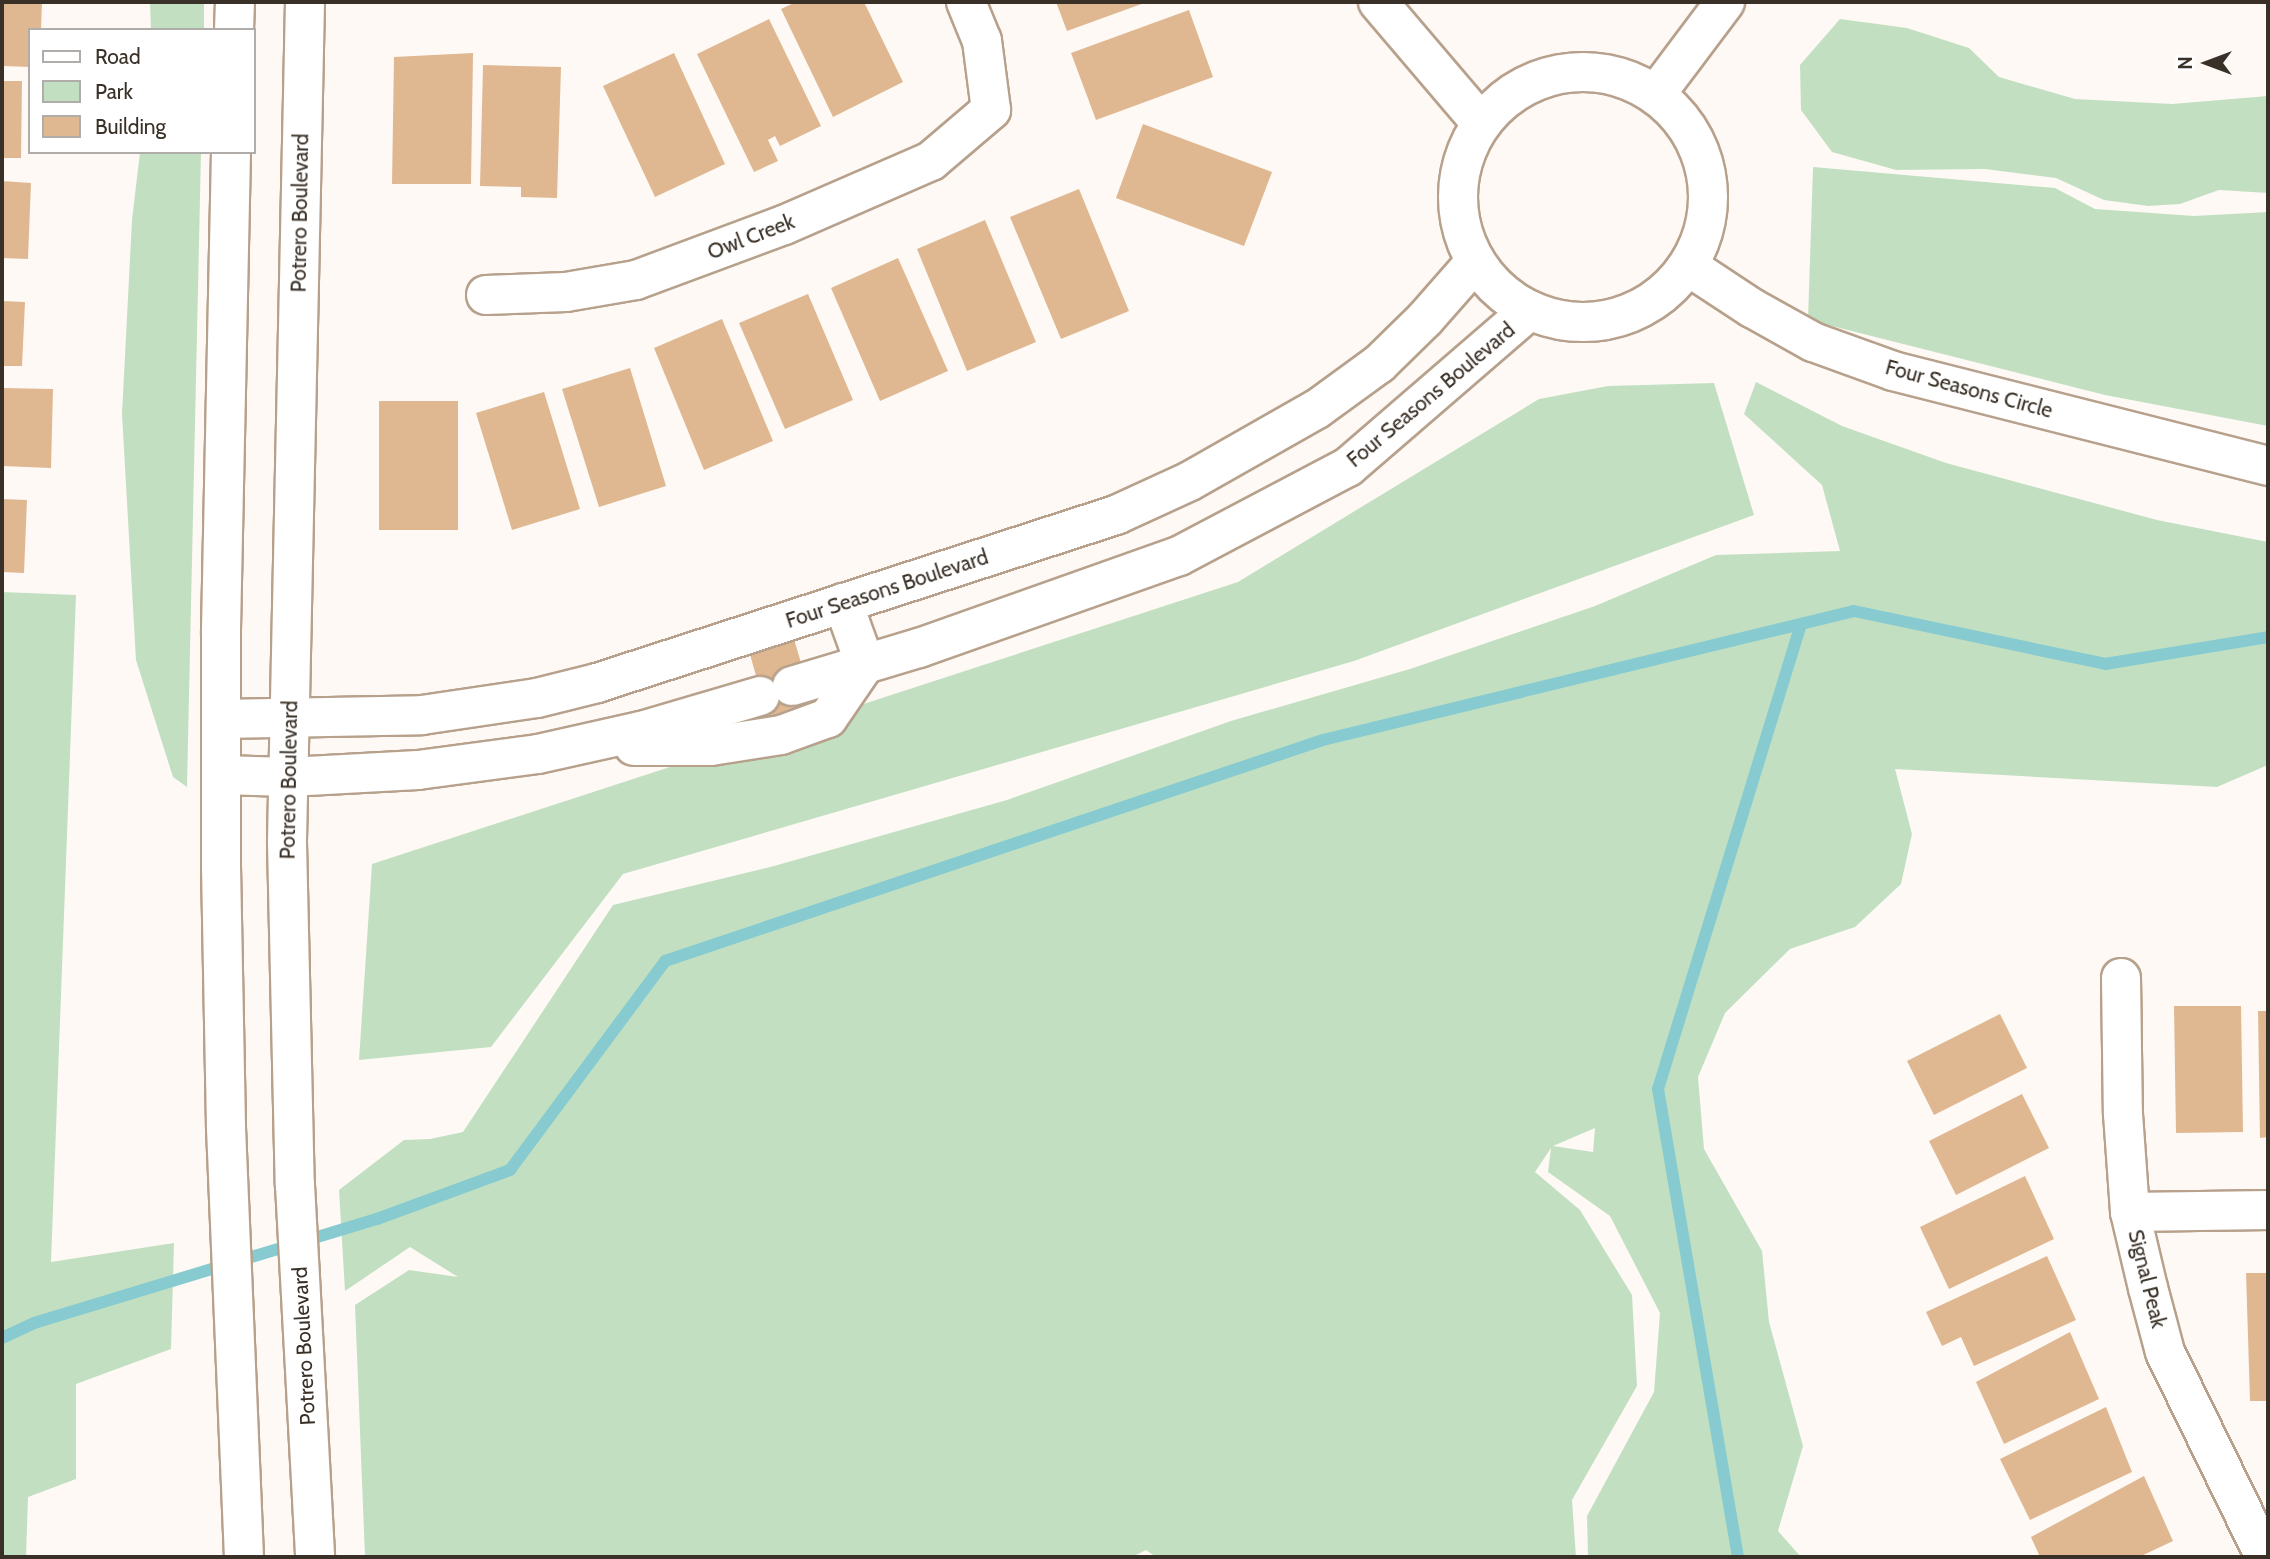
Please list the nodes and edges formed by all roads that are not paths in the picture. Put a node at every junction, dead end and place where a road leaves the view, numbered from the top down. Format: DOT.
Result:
graph roads {
  1 [pos="234,2"];
  2 [pos="305,2"];
  3 [pos="966,2"];
  4 [pos="1378,2"];
  5 [pos="1725,2"];
  6 [pos="234,28"];
  7 [pos="1656,94"];
  8 [pos="1480,123"];
  9 [pos="231,154"];
  10 [pos="1475,262"];
  11 [pos="1688,266"];
  12 [pos="486,295"];
  13 [pos="1529,311"];
  14 [pos="2268,466"];
  15 [pos="843,603"];
  16 [pos="660,663"];
  17 [pos="865,664"];
  18 [pos="290,718"];
  19 [pos="221,719"];
  20 [pos="680,719"];
  21 [pos="576,746"];
  22 [pos="221,775"];
  23 [pos="289,778"];
  24 [pos="2121,978"];
  25 [pos="2268,1210"];
  26 [pos="2130,1212"];
  27 [pos="244,1557"];
  28 [pos="315,1557"];
  29 [pos="2265,1557"];
  1 -- 6 [label="street"];
  2 -- 18 [label="street, Potrero Boulevard"];
  3 -- 12 [label="street, Owl Creek"];
  4 -- 8 [label="street"];
  5 -- 7 [label="street"];
  7 -- 8 [label="street"];
  7 -- 11 [label="street"];
  8 -- 10 [label="street"];
  9 -- 19 [label="street"];
  10 -- 13 [label="street"];
  10 -- 15 [label="street, Four Seasons Boulevard"];
  11 -- 13 [label="street"];
  11 -- 14 [label="street, Four Seasons Circle"];
  13 -- 17 [label="street, Four Seasons Boulevard"];
  15 -- 16 [label="street, Four Seasons Boulevard"];
  15 -- 17 [label="street"];
  16 -- 18 [label="street, Four Seasons Boulevard"];
  16 -- 20 [label="street"];
  17 -- 20 [label="street, Four Seasons Boulevard"];
  17 -- 21 [label="street, Four Seasons Boulevard"];
  18 -- 19 [label="street, Four Seasons Boulevard"];
  18 -- 23 [label="street, Potrero Boulevard"];
  19 -- 22 [label="street"];
  20 -- 21 [label="street, Four Seasons Boulevard"];
  21 -- 23 [label="street, Four Seasons Boulevard"];
  22 -- 23 [label="street, Four Seasons Boulevard"];
  22 -- 27 [label="street"];
  23 -- 28 [label="street, Potrero Boulevard"];
  24 -- 26 [label="street, Signal Peak"];
  25 -- 26 [label="street"];
  26 -- 29 [label="street, Signal Peak"];
}
